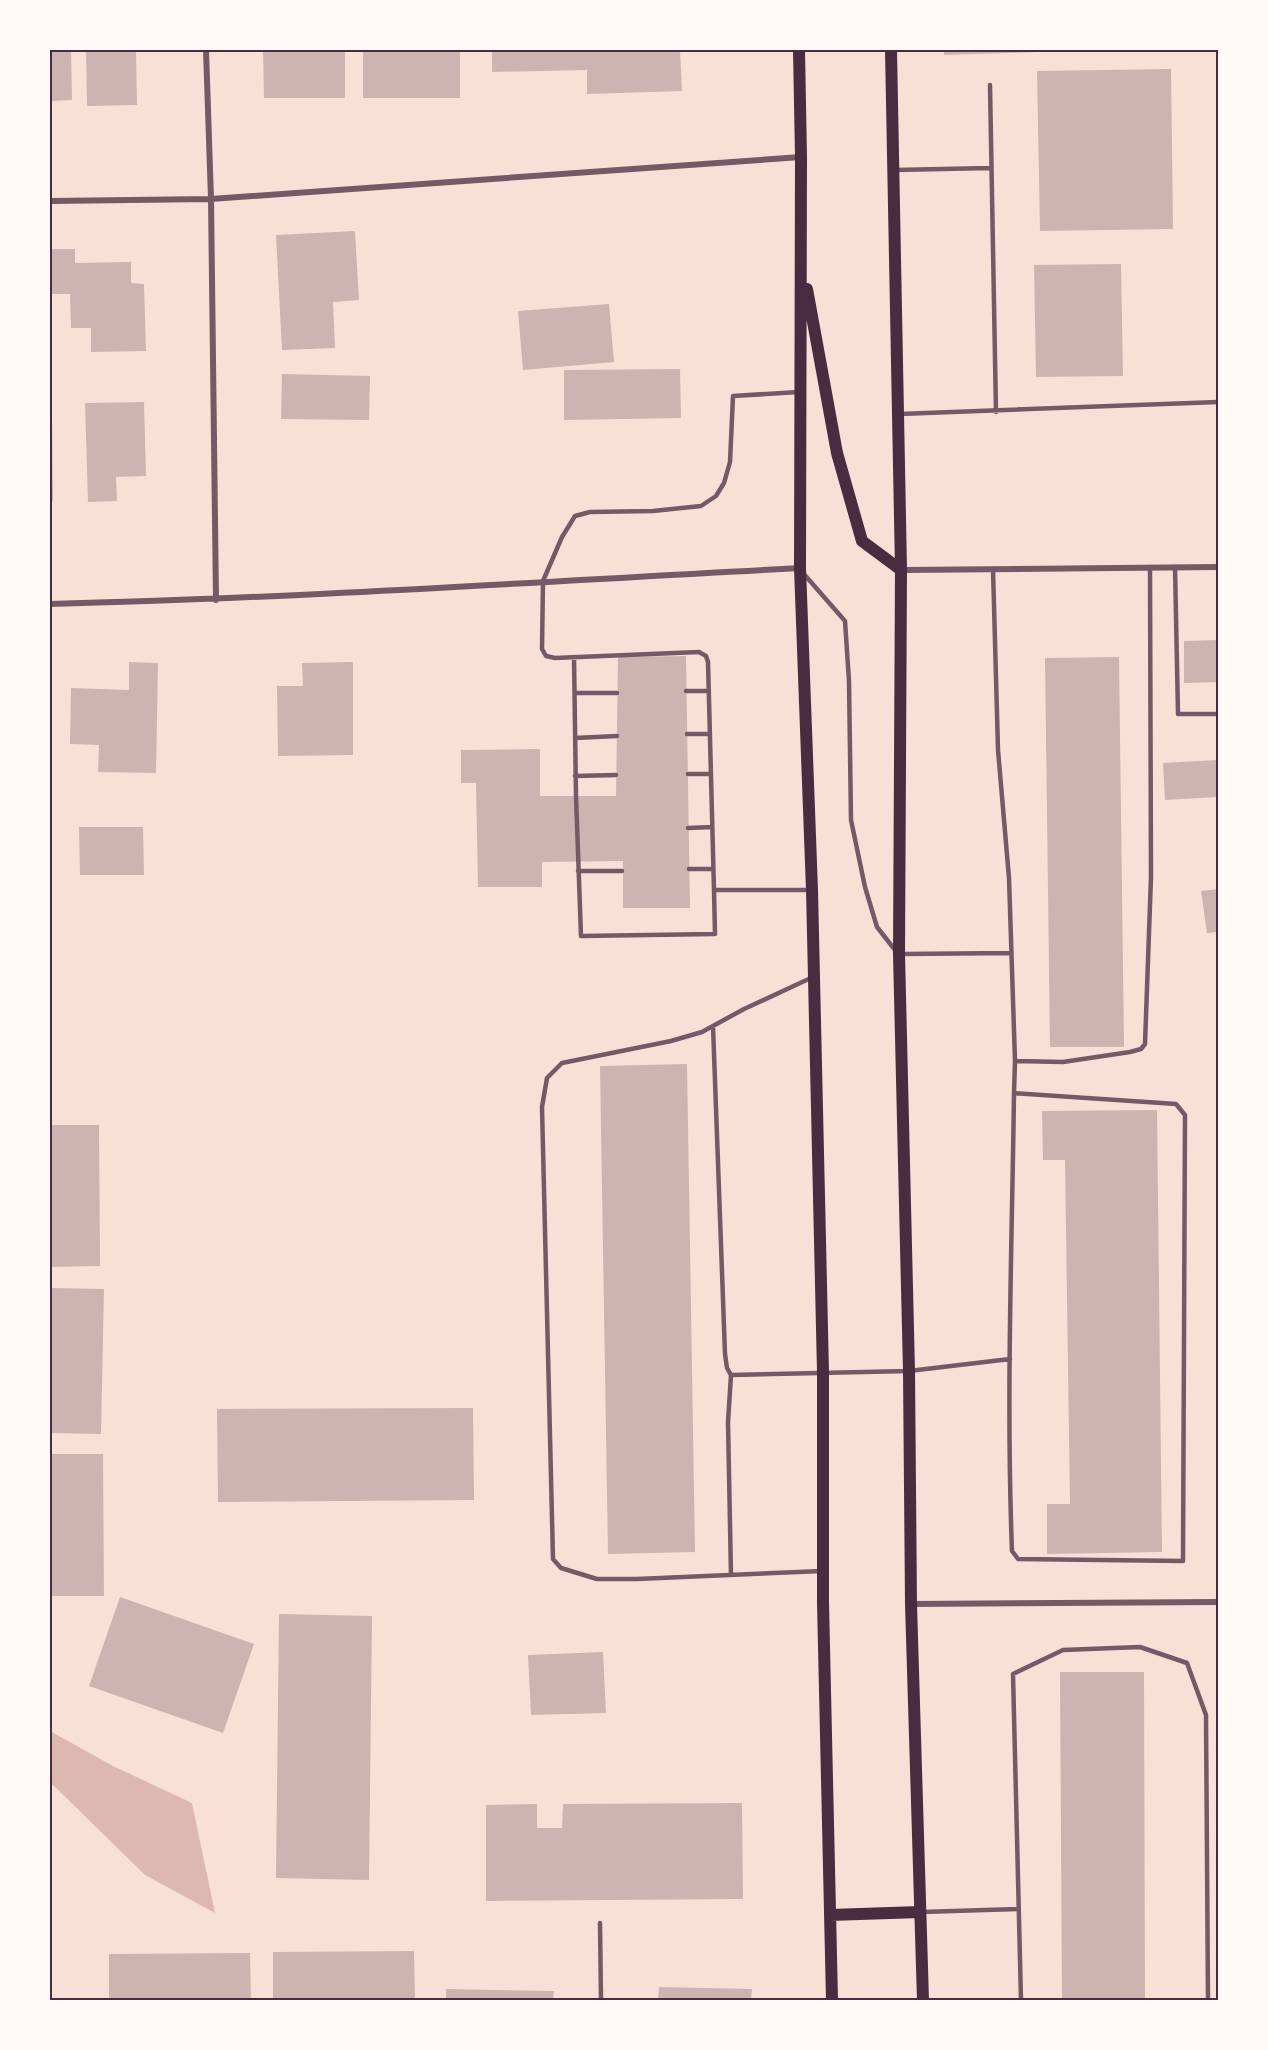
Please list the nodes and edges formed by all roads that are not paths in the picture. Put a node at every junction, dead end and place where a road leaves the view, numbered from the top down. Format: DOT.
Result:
graph roads {
  1 [pos="206,50"];
  2 [pos="799,50"];
  3 [pos="891,50"];
  4 [pos="990,85"];
  5 [pos="801,157"];
  6 [pos="991,168"];
  7 [pos="894,170"];
  8 [pos="211,199"];
  9 [pos="50,201"];
  10 [pos="801,258"];
  11 [pos="801,392"];
  12 [pos="1218,402"];
  13 [pos="996,411"];
  14 [pos="898,414"];
  15 [pos="1150,567"];
  16 [pos="1175,567"];
  17 [pos="1218,567"];
  18 [pos="800,568"];
  19 [pos="993,569"];
  20 [pos="901,570"];
  21 [pos="543,581"];
  22 [pos="216,600"];
  23 [pos="50,604"];
  24 [pos="574,657"];
  25 [pos="686,691"];
  26 [pos="709,691"];
  27 [pos="575,693"];
  28 [pos="617,693"];
  29 [pos="1218,714"];
  30 [pos="687,734"];
  31 [pos="710,734"];
  32 [pos="617,736"];
  33 [pos="575,738"];
  34 [pos="688,774"];
  35 [pos="711,774"];
  36 [pos="616,775"];
  37 [pos="575,776"];
  38 [pos="712,827"];
  39 [pos="688,828"];
  40 [pos="689,869"];
  41 [pos="713,869"];
  42 [pos="622,871"];
  43 [pos="578,872"];
  44 [pos="714,890"];
  45 [pos="812,890"];
  46 [pos="1011,953"];
  47 [pos="899,954"];
  48 [pos="813,977"];
  49 [pos="712,1026"];
  50 [pos="1015,1061"];
  51 [pos="1014,1093"];
  52 [pos="1010,1359"];
  53 [pos="909,1371"];
  54 [pos="823,1372"];
  55 [pos="731,1375"];
  56 [pos="823,1571"];
  57 [pos="731,1575"];
  58 [pos="1218,1602"];
  59 [pos="911,1604"];
  60 [pos="1018,1909"];
  61 [pos="921,1912"];
  62 [pos="830,1915"];
  63 [pos="600,1923"];
  64 [pos="601,2001"];
  65 [pos="832,2001"];
  66 [pos="923,2001"];
  67 [pos="1021,2001"];
  68 [pos="1208,2001"];
  1 -- 8 [label="street"];
  2 -- 5 [label="main road"];
  3 -- 7 [label="main road"];
  4 -- 6 [label="lane"];
  5 -- 8 [label="street"];
  5 -- 10 [label="main road"];
  6 -- 7 [label="lane"];
  6 -- 13 [label="lane"];
  7 -- 14 [label="main road"];
  8 -- 9 [label="street"];
  8 -- 22 [label="street"];
  10 -- 11 [label="main road"];
  10 -- 20 [label="main road"];
  11 -- 18 [label="main road"];
  11 -- 21 [label="lane"];
  12 -- 13 [label="lane"];
  13 -- 14 [label="lane"];
  14 -- 20 [label="main road"];
  15 -- 16 [label="street"];
  15 -- 19 [label="street"];
  15 -- 50 [label="lane"];
  16 -- 17 [label="street"];
  16 -- 29 [label="lane"];
  18 -- 21 [label="street"];
  18 -- 45 [label="main road"];
  18 -- 47 [label="lane"];
  19 -- 20 [label="street"];
  19 -- 46 [label="lane"];
  20 -- 47 [label="main road"];
  21 -- 22 [label="street"];
  21 -- 24 [label="lane"];
  22 -- 23 [label="street"];
  24 -- 26 [label="lane"];
  24 -- 27 [label="lane"];
  25 -- 26 [label="lane"];
  26 -- 31 [label="lane"];
  27 -- 28 [label="lane"];
  27 -- 33 [label="lane"];
  30 -- 31 [label="lane"];
  31 -- 35 [label="lane"];
  32 -- 33 [label="lane"];
  33 -- 37 [label="lane"];
  34 -- 35 [label="lane"];
  35 -- 38 [label="lane"];
  36 -- 37 [label="lane"];
  37 -- 43 [label="lane"];
  38 -- 39 [label="lane"];
  38 -- 41 [label="lane"];
  40 -- 41 [label="lane"];
  41 -- 44 [label="lane"];
  42 -- 43 [label="lane"];
  43 -- 44 [label="lane"];
  44 -- 45 [label="lane"];
  45 -- 48 [label="main road"];
  46 -- 47 [label="lane"];
  46 -- 50 [label="lane"];
  47 -- 53 [label="main road"];
  48 -- 49 [label="lane"];
  48 -- 54 [label="main road"];
  49 -- 55 [label="lane"];
  49 -- 57 [label="lane"];
  50 -- 51 [label="lane"];
  51 -- 52 [label="lane"];
  51 -- 52 [label="lane"];
  52 -- 53 [label="lane"];
  53 -- 54 [label="lane"];
  53 -- 59 [label="main road"];
  54 -- 55 [label="lane"];
  54 -- 56 [label="main road"];
  55 -- 57 [label="lane"];
  56 -- 57 [label="lane"];
  56 -- 62 [label="main road"];
  58 -- 59 [label="street"];
  59 -- 61 [label="main road"];
  60 -- 61 [label="lane"];
  60 -- 67 [label="lane"];
  60 -- 68 [label="lane"];
  61 -- 62 [label="main road"];
  61 -- 66 [label="main road"];
  62 -- 65 [label="main road"];
  63 -- 64 [label="lane"];
}
